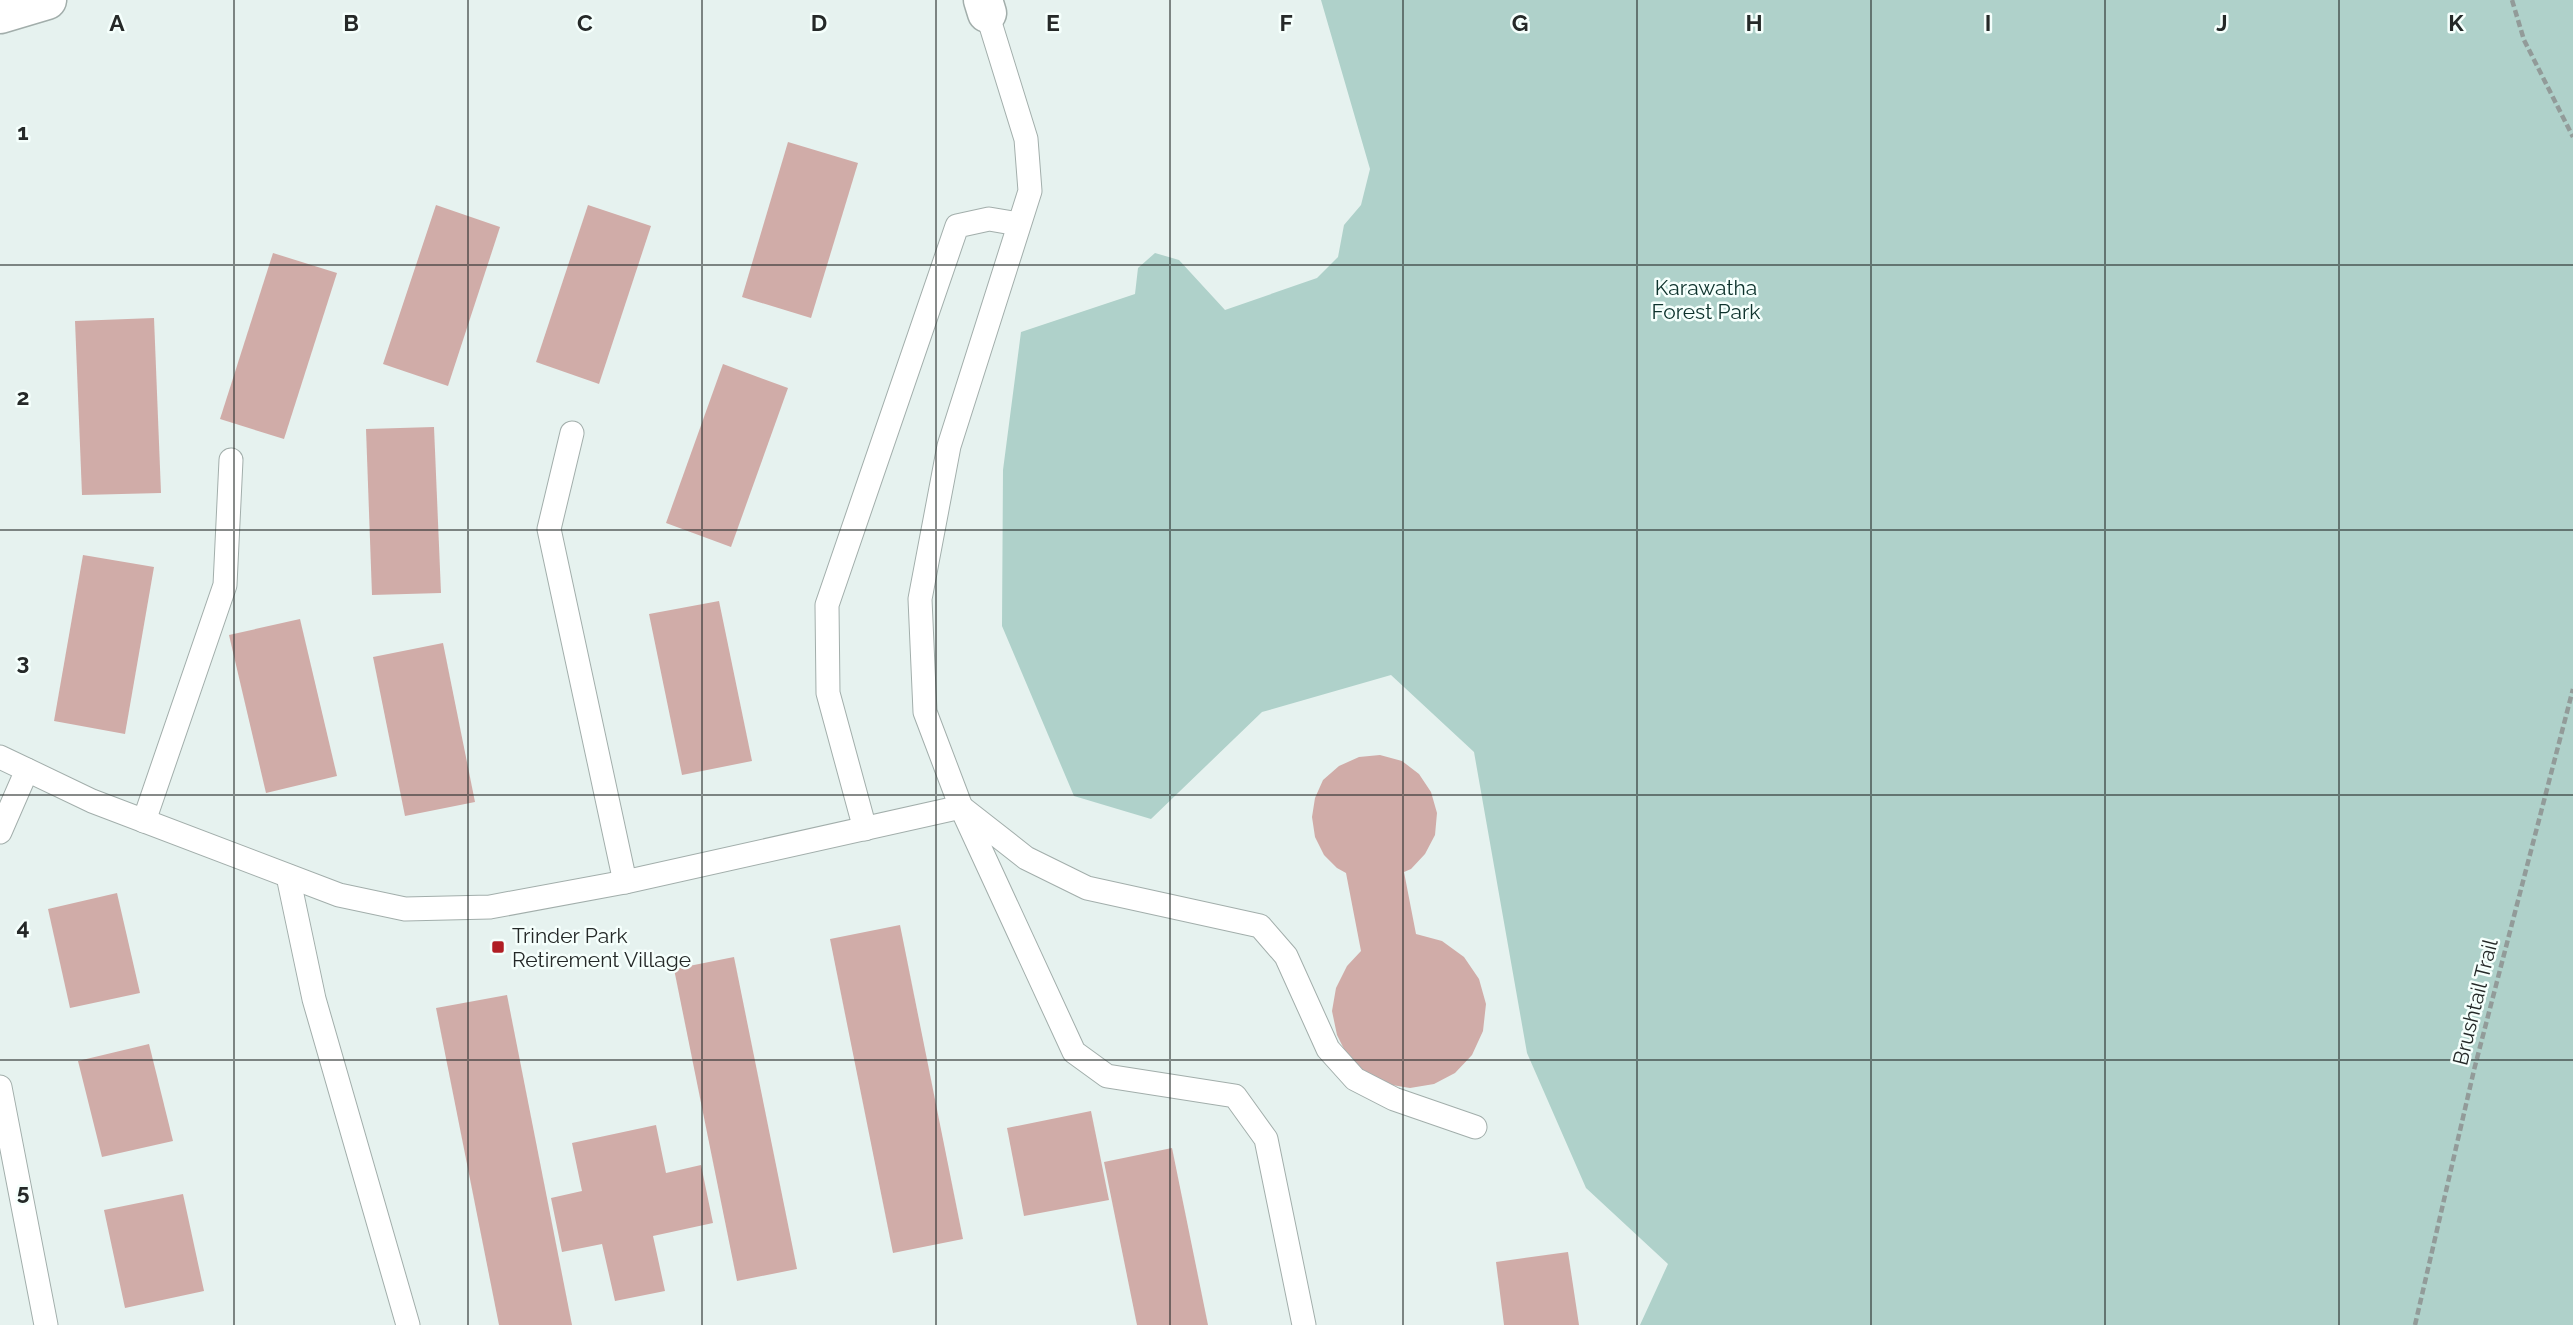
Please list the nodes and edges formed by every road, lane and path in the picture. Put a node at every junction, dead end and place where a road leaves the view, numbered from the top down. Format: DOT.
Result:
graph roads {
  1 [pos="47,0"];
  2 [pos="2512,0"];
  3 [pos="985,7"];
  4 [pos="0,14"];
  5 [pos="2573,136"];
  6 [pos="1018,224"];
  7 [pos="572,433"];
  8 [pos="231,460"];
  9 [pos="2573,688"];
  10 [pos="0,757"];
  11 [pos="27,770"];
  12 [pos="961,807"];
  13 [pos="144,821"];
  14 [pos="865,830"];
  15 [pos="0,832"];
  16 [pos="288,876"];
  17 [pos="625,882"];
  18 [pos="0,1087"];
  19 [pos="1475,1127"];
  20 [pos="46,1325"];
  21 [pos="408,1325"];
  22 [pos="1304,1325"];
  23 [pos="2415,1325"];
  1 -- 4 [label="street"];
  2 -- 5 [label="path"];
  3 -- 6 [label="lane"];
  6 -- 12 [label="lane"];
  6 -- 14 [label="lane"];
  7 -- 17 [label="lane"];
  8 -- 13 [label="lane"];
  9 -- 23 [label="path, Brushtail Trail"];
  10 -- 11 [label="lane"];
  11 -- 13 [label="lane"];
  11 -- 15 [label="lane"];
  12 -- 14 [label="lane"];
  12 -- 19 [label="lane"];
  12 -- 22 [label="lane"];
  13 -- 16 [label="lane"];
  14 -- 17 [label="lane"];
  16 -- 17 [label="lane"];
  16 -- 21 [label="lane"];
  18 -- 20 [label="lane"];
}
